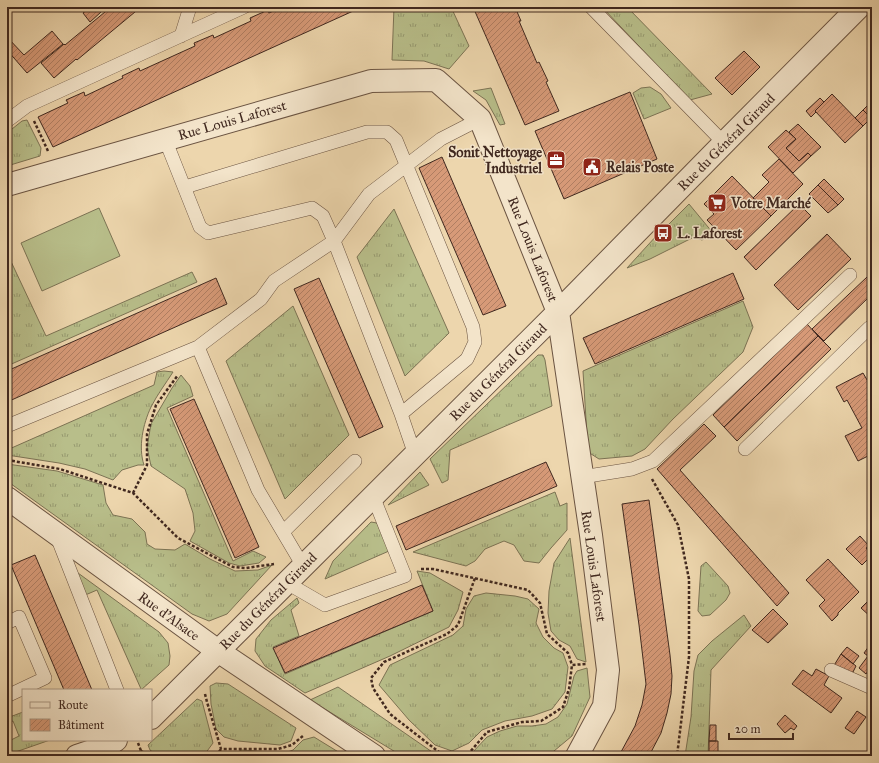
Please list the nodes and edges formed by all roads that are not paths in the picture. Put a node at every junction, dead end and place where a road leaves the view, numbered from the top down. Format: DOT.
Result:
graph roads {
  1 [pos="190,7"];
  2 [pos="244,7"];
  3 [pos="591,7"];
  4 [pos="859,7"];
  5 [pos="181,36"];
  6 [pos="480,119"];
  7 [pos="7,120"];
  8 [pos="166,139"];
  9 [pos="724,143"];
  10 [pos="406,166"];
  11 [pos="7,184"];
  12 [pos="185,188"];
  13 [pos="334,241"];
  14 [pos="850,275"];
  15 [pos="558,312"];
  16 [pos="872,327"];
  17 [pos="198,347"];
  18 [pos="402,414"];
  19 [pos="7,426"];
  20 [pos="745,449"];
  21 [pos="415,455"];
  22 [pos="355,461"];
  23 [pos="583,481"];
  24 [pos="373,496"];
  25 [pos="7,498"];
  26 [pos="283,532"];
  27 [pos="56,533"];
  28 [pos="301,563"];
  29 [pos="287,583"];
  30 [pos="7,623"];
  31 [pos="218,651"];
  32 [pos="831,670"];
  33 [pos="872,688"];
  34 [pos="117,689"];
  35 [pos="7,696"];
  36 [pos="152,717"];
  37 [pos="114,741"];
  38 [pos="579,755"];
  39 [pos="77,756"];
  40 [pos="374,756"];
  1 -- 5 [label="lane"];
  2 -- 5 [label="lane"];
  3 -- 9 [label="lane"];
  4 -- 9 [label="street, Rue du Général Giraud"];
  5 -- 7 [label="lane"];
  6 -- 8 [label="street, Rue Louis Laforest"];
  6 -- 10 [label="lane"];
  6 -- 15 [label="street, Rue Louis Laforest"];
  8 -- 11 [label="street, Rue Louis Laforest"];
  8 -- 12 [label="lane"];
  9 -- 15 [label="street, Rue du Général Giraud"];
  10 -- 12 [label="lane"];
  10 -- 13 [label="lane"];
  10 -- 18 [label="lane"];
  12 -- 13 [label="lane"];
  13 -- 17 [label="lane"];
  13 -- 18 [label="lane"];
  14 -- 23 [label="lane"];
  15 -- 21 [label="street, Rue du Général Giraud"];
  15 -- 23 [label="street, Rue Louis Laforest"];
  16 -- 20 [label="lane"];
  17 -- 19 [label="lane"];
  17 -- 26 [label="lane"];
  18 -- 21 [label="lane"];
  21 -- 24 [label="street, Rue du Général Giraud"];
  22 -- 26 [label="lane"];
  23 -- 38 [label="street, Rue Louis Laforest"];
  24 -- 28 [label="street, Rue du Général Giraud"];
  24 -- 29 [label="lane"];
  25 -- 27 [label="street, Rue d'Alsace"];
  26 -- 28 [label="lane"];
  27 -- 31 [label="street, Rue d'Alsace"];
  27 -- 34 [label="lane"];
  28 -- 29 [label="street, Rue du Général Giraud"];
  29 -- 31 [label="street, Rue du Général Giraud"];
  30 -- 35 [label="lane"];
  31 -- 36 [label="street, Rue du Général Giraud"];
  31 -- 40 [label="street, Rue d'Alsace"];
  32 -- 33 [label="lane"];
  37 -- 39 [label="street"];
}
